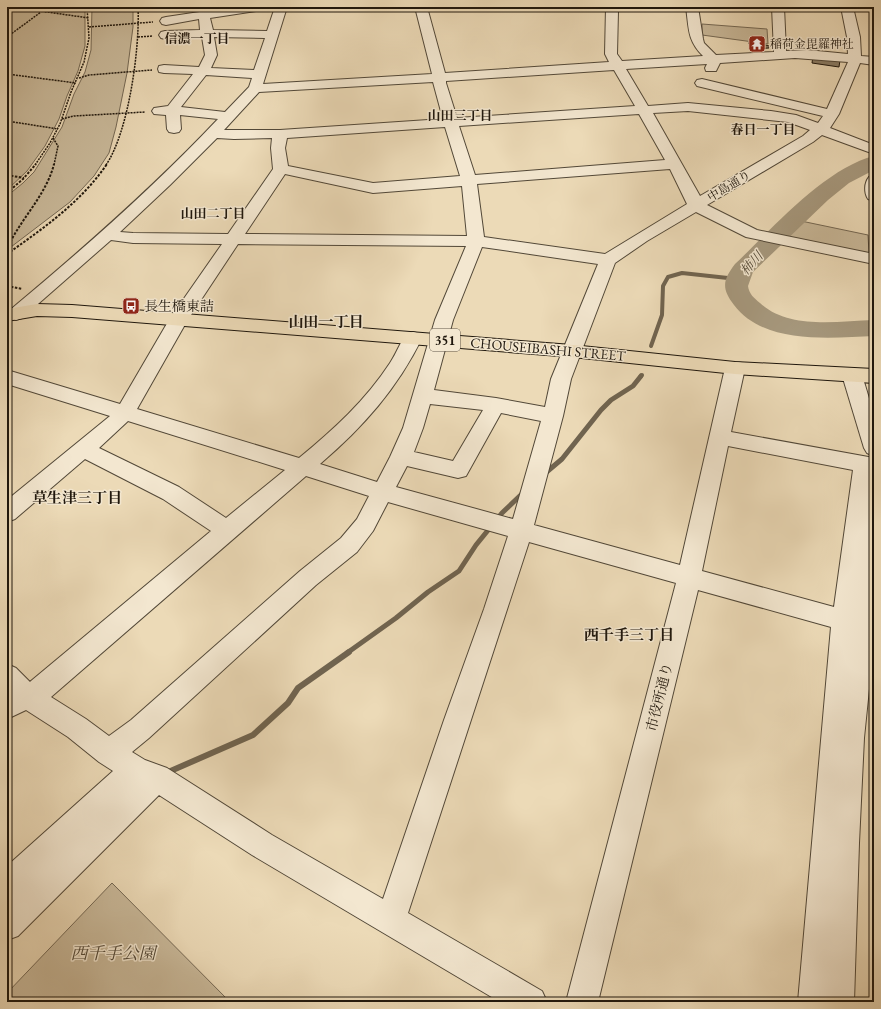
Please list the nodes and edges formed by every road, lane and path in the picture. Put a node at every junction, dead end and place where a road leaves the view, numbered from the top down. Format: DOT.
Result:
graph roads {
  1 [pos="12,7"];
  2 [pos="87,7"];
  3 [pos="138,7"];
  4 [pos="256,7"];
  5 [pos="281,7"];
  6 [pos="421,7"];
  7 [pos="612,7"];
  8 [pos="655,7"];
  9 [pos="692,7"];
  10 [pos="778,7"];
  11 [pos="846,7"];
  12 [pos="41,11"];
  13 [pos="204,15"];
  14 [pos="88,18"];
  15 [pos="166,21"];
  16 [pos="146,22"];
  17 [pos="139,23"];
  18 [pos="89,27"];
  19 [pos="206,33"];
  20 [pos="165,35"];
  21 [pos="272,35"];
  22 [pos="7,37"];
  23 [pos="138,37"];
  24 [pos="144,37"];
  25 [pos="780,55"];
  26 [pos="855,59"];
  27 [pos="713,60"];
  28 [pos="874,61"];
  29 [pos="620,66"];
  30 [pos="164,69"];
  31 [pos="203,71"];
  32 [pos="133,72"];
  33 [pos="140,72"];
  34 [pos="7,74"];
  35 [pos="79,78"];
  36 [pos="440,78"];
  37 [pos="256,81"];
  38 [pos="76,83"];
  39 [pos="702,83"];
  40 [pos="688,107"];
  41 [pos="173,110"];
  42 [pos="644,110"];
  43 [pos="158,111"];
  44 [pos="132,112"];
  45 [pos="126,113"];
  46 [pos="832,114"];
  47 [pos="228,116"];
  48 [pos="62,119"];
  49 [pos="7,121"];
  50 [pos="451,123"];
  51 [pos="58,129"];
  52 [pos="174,129"];
  53 [pos="821,129"];
  54 [pos="213,133"];
  55 [pos="280,134"];
  56 [pos="53,138"];
  57 [pos="873,150"];
  58 [pos="675,164"];
  59 [pos="281,168"];
  60 [pos="7,175"];
  61 [pos="24,178"];
  62 [pos="874,180"];
  63 [pos="469,181"];
  64 [pos="7,194"];
  65 [pos="874,196"];
  66 [pos="696,206"];
  67 [pos="108,235"];
  68 [pos="233,238"];
  69 [pos="476,241"];
  70 [pos="7,249"];
  71 [pos="7,254"];
  72 [pos="874,259"];
  73 [pos="608,260"];
  74 [pos="7,286"];
  75 [pos="25,290"];
  76 [pos="12,314"];
  77 [pos="178,320"];
  78 [pos="413,338"];
  79 [pos="437,340"];
  80 [pos="572,351"];
  81 [pos="735,368"];
  82 [pos="852,375"];
  83 [pos="874,376"];
  84 [pos="7,377"];
  85 [pos="422,396"];
  86 [pos="496,405"];
  87 [pos="125,412"];
  88 [pos="553,416"];
  89 [pos="720,437"];
  90 [pos="83,449"];
  91 [pos="401,456"];
  92 [pos="871,459"];
  93 [pos="300,468"];
  94 [pos="384,492"];
  95 [pos="874,505"];
  96 [pos="7,513"];
  97 [pos="521,530"];
  98 [pos="227,531"];
  99 [pos="689,577"];
  100 [pos="861,626"];
  101 [pos="13,693"];
  102 [pos="109,753"];
  103 [pos="146,774"];
  104 [pos="7,886"];
  105 [pos="391,920"];
  106 [pos="7,925"];
  107 [pos="531,1002"];
  108 [pos="582,1002"];
  109 [pos="814,1002"];
  110 [pos="838,1002"];
  1 -- 12 [label="path"];
  2 -- 14 [label="path"];
  3 -- 17 [label="path"];
  4 -- 13 [label="street"];
  5 -- 21 [label="street"];
  6 -- 36 [label="street"];
  7 -- 8 [label="street"];
  7 -- 29 [label="street"];
  9 -- 27 [label="street"];
  10 -- 25 [label="street"];
  11 -- 26 [label="street, 中島通り"];
  12 -- 14 [label="path"];
  12 -- 22 [label="path"];
  13 -- 15 [label="street"];
  13 -- 19 [label="street"];
  14 -- 18 [label="path"];
  16 -- 17 [label="path"];
  17 -- 18 [label="path"];
  17 -- 23 [label="path"];
  18 -- 35 [label="path"];
  19 -- 20 [label="street"];
  19 -- 21 [label="street"];
  19 -- 31 [label="street"];
  21 -- 37 [label="street"];
  23 -- 24 [label="path"];
  23 -- 32 [label="path"];
  25 -- 26 [label="street"];
  25 -- 27 [label="street"];
  26 -- 28 [label="street"];
  26 -- 46 [label="street, 中島通り"];
  27 -- 29 [label="street"];
  27 -- 39 [label="street"];
  29 -- 36 [label="street"];
  29 -- 42 [label="street"];
  30 -- 31 [label="street"];
  31 -- 37 [label="street"];
  31 -- 41 [label="street"];
  32 -- 33 [label="path"];
  32 -- 35 [label="path"];
  32 -- 45 [label="path"];
  34 -- 38 [label="path"];
  35 -- 38 [label="path"];
  36 -- 37 [label="street"];
  36 -- 50 [label="street"];
  37 -- 47 [label="street"];
  38 -- 48 [label="path"];
  39 -- 40 [label="street"];
  39 -- 46 [label="street"];
  40 -- 42 [label="street"];
  40 -- 53 [label="street"];
  41 -- 43 [label="street"];
  41 -- 47 [label="street"];
  41 -- 52 [label="street"];
  42 -- 50 [label="street"];
  42 -- 58 [label="street"];
  44 -- 45 [label="path"];
  45 -- 48 [label="path"];
  45 -- 71 [label="path"];
  46 -- 53 [label="street, 中島通り"];
  47 -- 54 [label="street"];
  48 -- 51 [label="path"];
  49 -- 51 [label="path"];
  50 -- 55 [label="street"];
  50 -- 63 [label="street"];
  51 -- 56 [label="path"];
  53 -- 57 [label="street"];
  53 -- 66 [label="street, 中島通り"];
  54 -- 55 [label="street"];
  54 -- 67 [label="street"];
  55 -- 59 [label="street"];
  56 -- 61 [label="path"];
  56 -- 70 [label="path"];
  58 -- 63 [label="street"];
  58 -- 66 [label="street"];
  59 -- 63 [label="street"];
  59 -- 68 [label="street"];
  60 -- 61 [label="path"];
  61 -- 64 [label="path"];
  62 -- 65 [label="street"];
  63 -- 69 [label="street"];
  66 -- 72 [label="street"];
  66 -- 73 [label="street, 中島通り"];
  67 -- 68 [label="street"];
  67 -- 76 [label="street"];
  68 -- 69 [label="street"];
  68 -- 77 [label="street"];
  69 -- 73 [label="street"];
  69 -- 79 [label="street"];
  73 -- 80 [label="street"];
  74 -- 75 [label="path"];
  76 -- 77 [label="highway, CHOUSEIBASHI STREET / 351"];
  77 -- 78 [label="highway, CHOUSEIBASHI STREET / 351"];
  77 -- 87 [label="street"];
  78 -- 79 [label="highway, CHOUSEIBASHI STREET / 351"];
  78 -- 93 [label="street"];
  79 -- 80 [label="highway, CHOUSEIBASHI STREET / 351"];
  79 -- 85 [label="street"];
  80 -- 81 [label="highway, CHOUSEIBASHI STREET / 351"];
  80 -- 88 [label="street"];
  81 -- 82 [label="highway, CHOUSEIBASHI STREET / 351"];
  81 -- 89 [label="street, 市役所通り"];
  82 -- 83 [label="highway, CHOUSEIBASHI STREET / 351"];
  82 -- 92 [label="street"];
  84 -- 87 [label="street"];
  85 -- 86 [label="street"];
  85 -- 91 [label="street"];
  86 -- 88 [label="street"];
  86 -- 91 [label="street"];
  87 -- 90 [label="street"];
  87 -- 93 [label="street"];
  88 -- 97 [label="street"];
  89 -- 92 [label="street"];
  89 -- 99 [label="street, 市役所通り"];
  90 -- 96 [label="street"];
  90 -- 98 [label="street"];
  91 -- 94 [label="street"];
  92 -- 100 [label="street"];
  93 -- 94 [label="street"];
  93 -- 98 [label="street"];
  94 -- 97 [label="street"];
  94 -- 102 [label="street"];
  95 -- 100 [label="street"];
  97 -- 99 [label="street"];
  97 -- 105 [label="street"];
  98 -- 101 [label="street"];
  99 -- 100 [label="street"];
  99 -- 108 [label="street, 市役所通り"];
  100 -- 109 [label="street"];
  100 -- 110 [label="street"];
  101 -- 102 [label="street"];
  102 -- 103 [label="street"];
  103 -- 104 [label="street"];
  103 -- 105 [label="street"];
  103 -- 106 [label="street"];
  105 -- 107 [label="street"];
}
